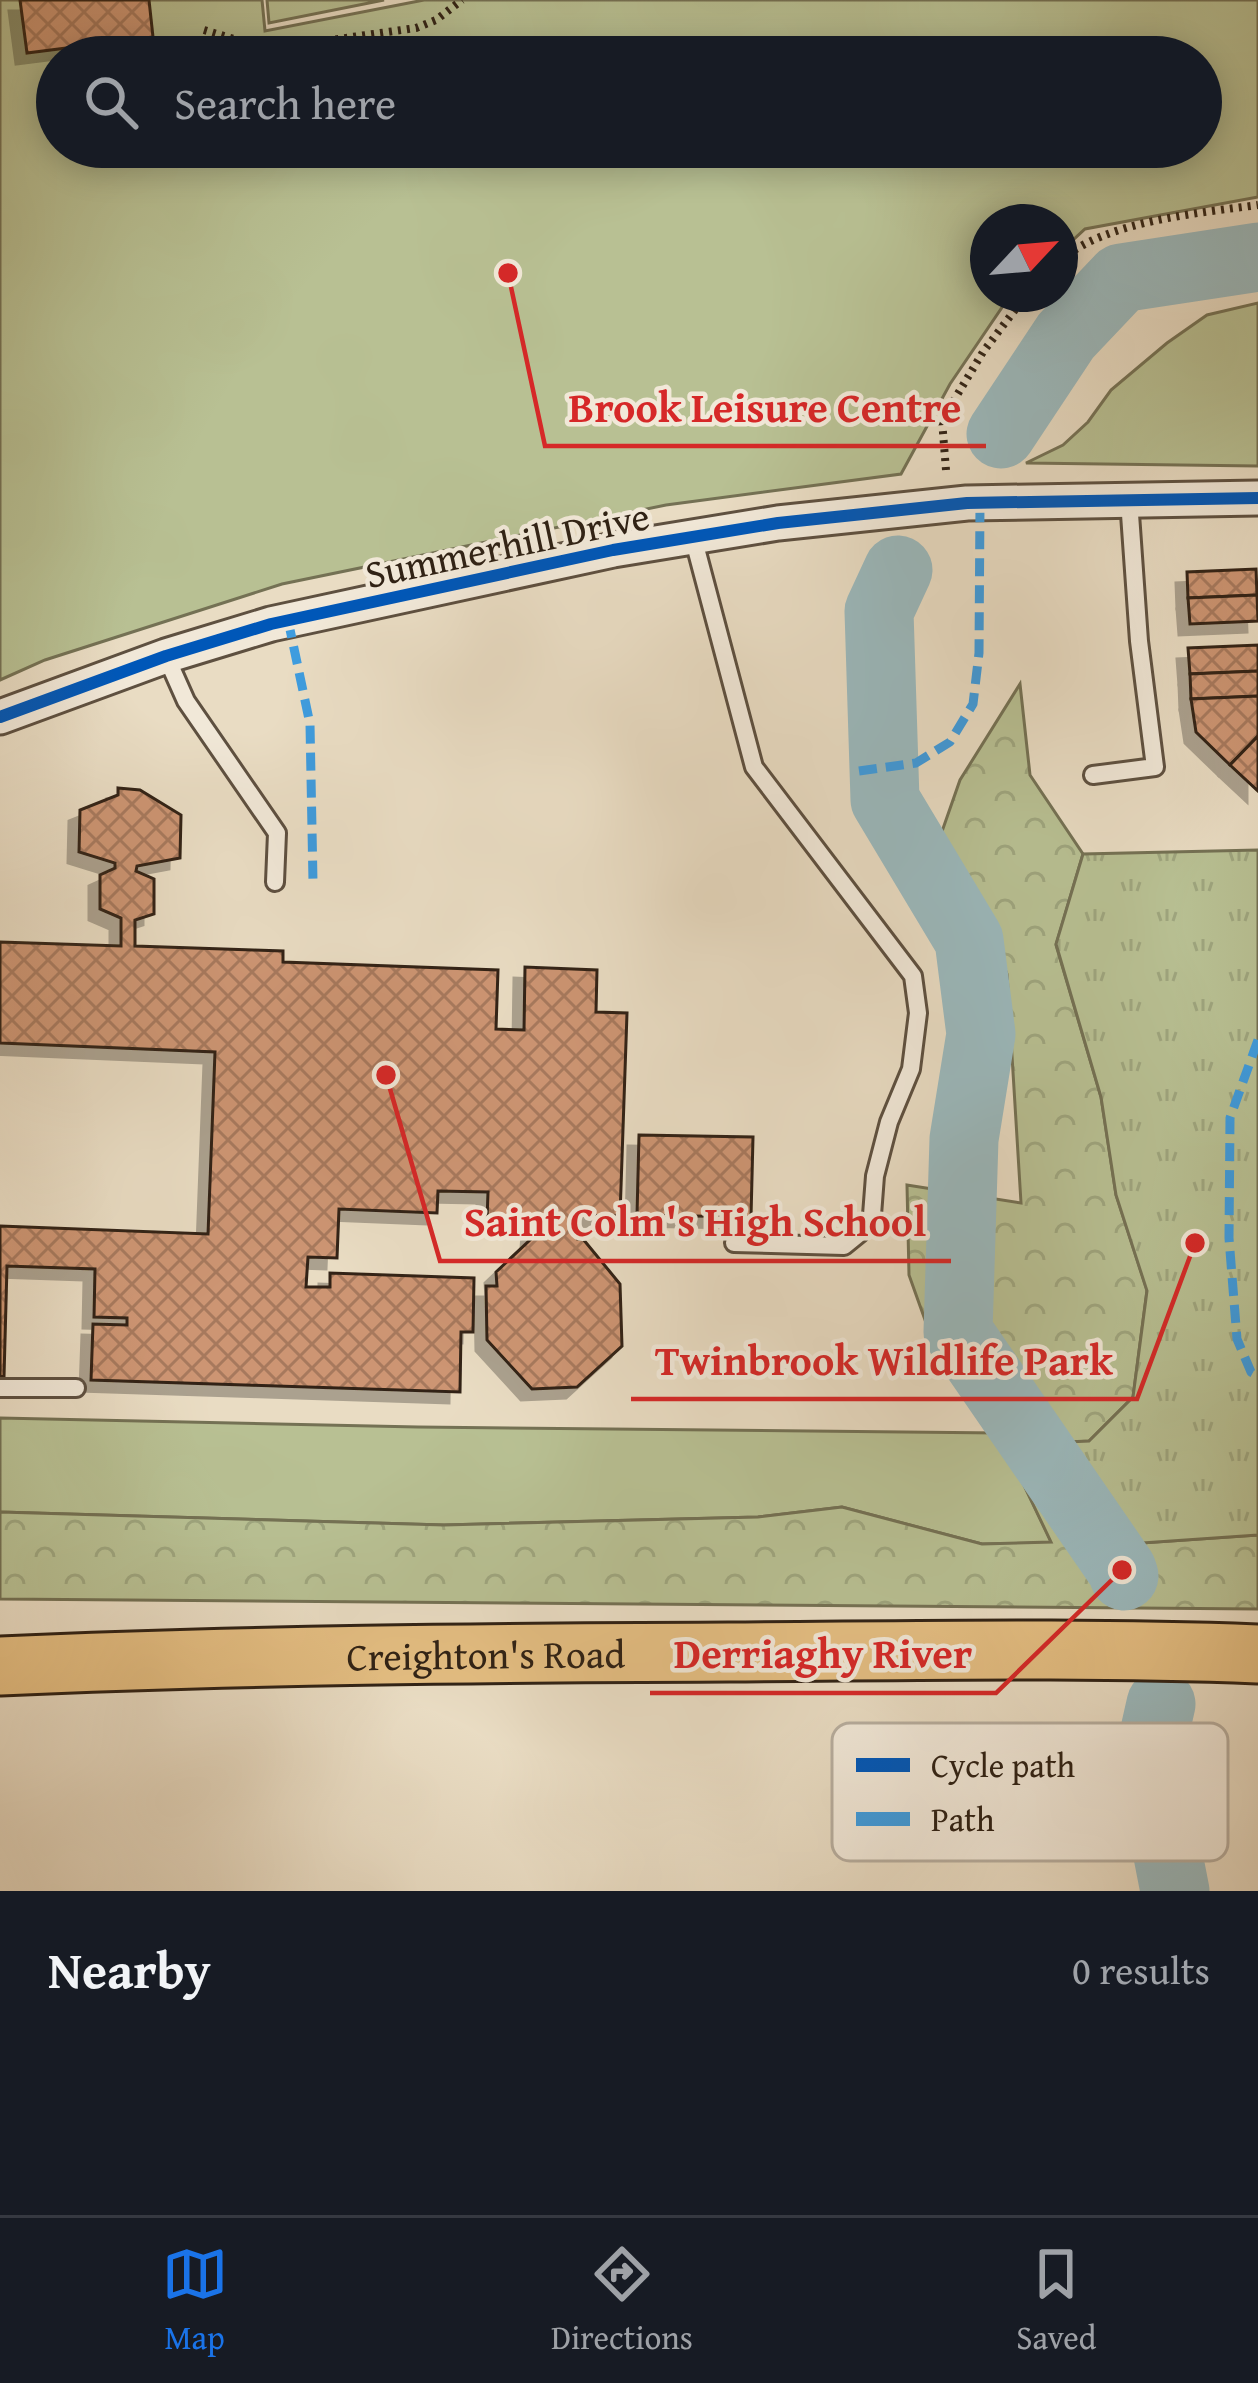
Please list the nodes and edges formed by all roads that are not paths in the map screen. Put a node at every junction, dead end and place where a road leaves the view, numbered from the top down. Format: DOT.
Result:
graph roads {
  1 [pos="1258,498"];
  2 [pos="1129,500"];
  3 [pos="693,537"];
  4 [pos="166,656"];
  5 [pos="0,717"];
  6 [pos="1093,775"];
  7 [pos="275,882"];
  8 [pos="734,1244"];
  9 [pos="0,1388"];
  10 [pos="76,1388"];
  11 [pos="1258,1654"];
  12 [pos="0,1666"];
  1 -- 2 [label="street, Summerhill Drive"];
  2 -- 3 [label="street, Summerhill Drive"];
  2 -- 6 [label="lane"];
  3 -- 4 [label="street, Summerhill Drive"];
  3 -- 8 [label="lane"];
  4 -- 5 [label="street, Summerhill Drive"];
  4 -- 7 [label="lane"];
  9 -- 10 [label="lane"];
  11 -- 12 [label="highway, Creighton's Road"];
}
